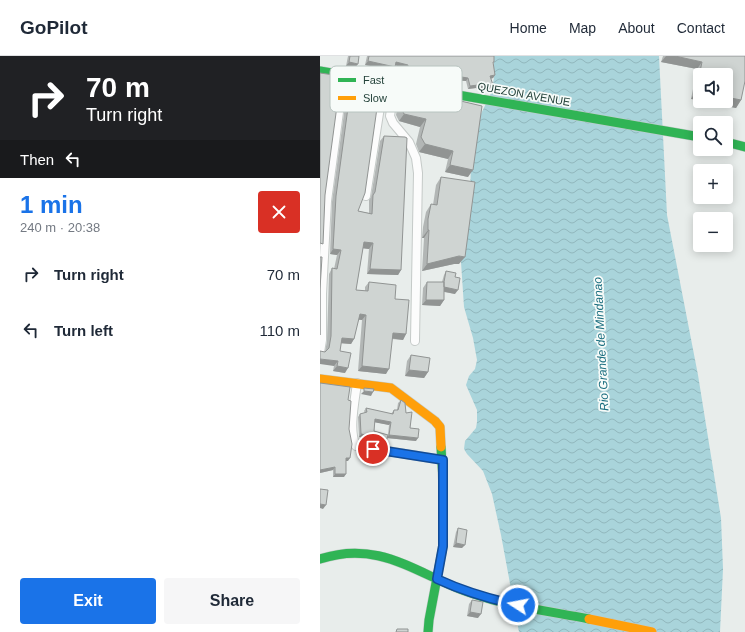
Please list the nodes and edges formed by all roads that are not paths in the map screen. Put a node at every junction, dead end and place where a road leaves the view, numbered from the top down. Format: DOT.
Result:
graph roads {
  1 [pos="320,70"];
  2 [pos="330,72"];
  3 [pos="462,96"];
  4 [pos="339,112"];
  5 [pos="379,112"];
  6 [pos="390,112"];
  7 [pos="693,136"];
  8 [pos="733,144"];
  9 [pos="745,147"];
  10 [pos="366,196"];
  11 [pos="415,342"];
  12 [pos="320,352"];
  13 [pos="320,379"];
  14 [pos="356,383"];
  15 [pos="443,460"];
  16 [pos="320,559"];
  17 [pos="437,579"];
  18 [pos="428,632"];
  19 [pos="652,632"];
  1 -- 2 [label="street, QUEZON AVENUE"];
  3 -- 7 [label="street, QUEZON AVENUE"];
  4 -- 12 [label="street"];
  5 -- 10 [label="street"];
  6 -- 11 [label="street"];
  8 -- 9 [label="street"];
  13 -- 14 [label="street"];
  14 -- 15 [label="street"];
  14 -- 15 [label="street"];
  15 -- 17 [label="street"];
  16 -- 17 [label="street"];
  17 -- 18 [label="street"];
  17 -- 19 [label="street"];
}
